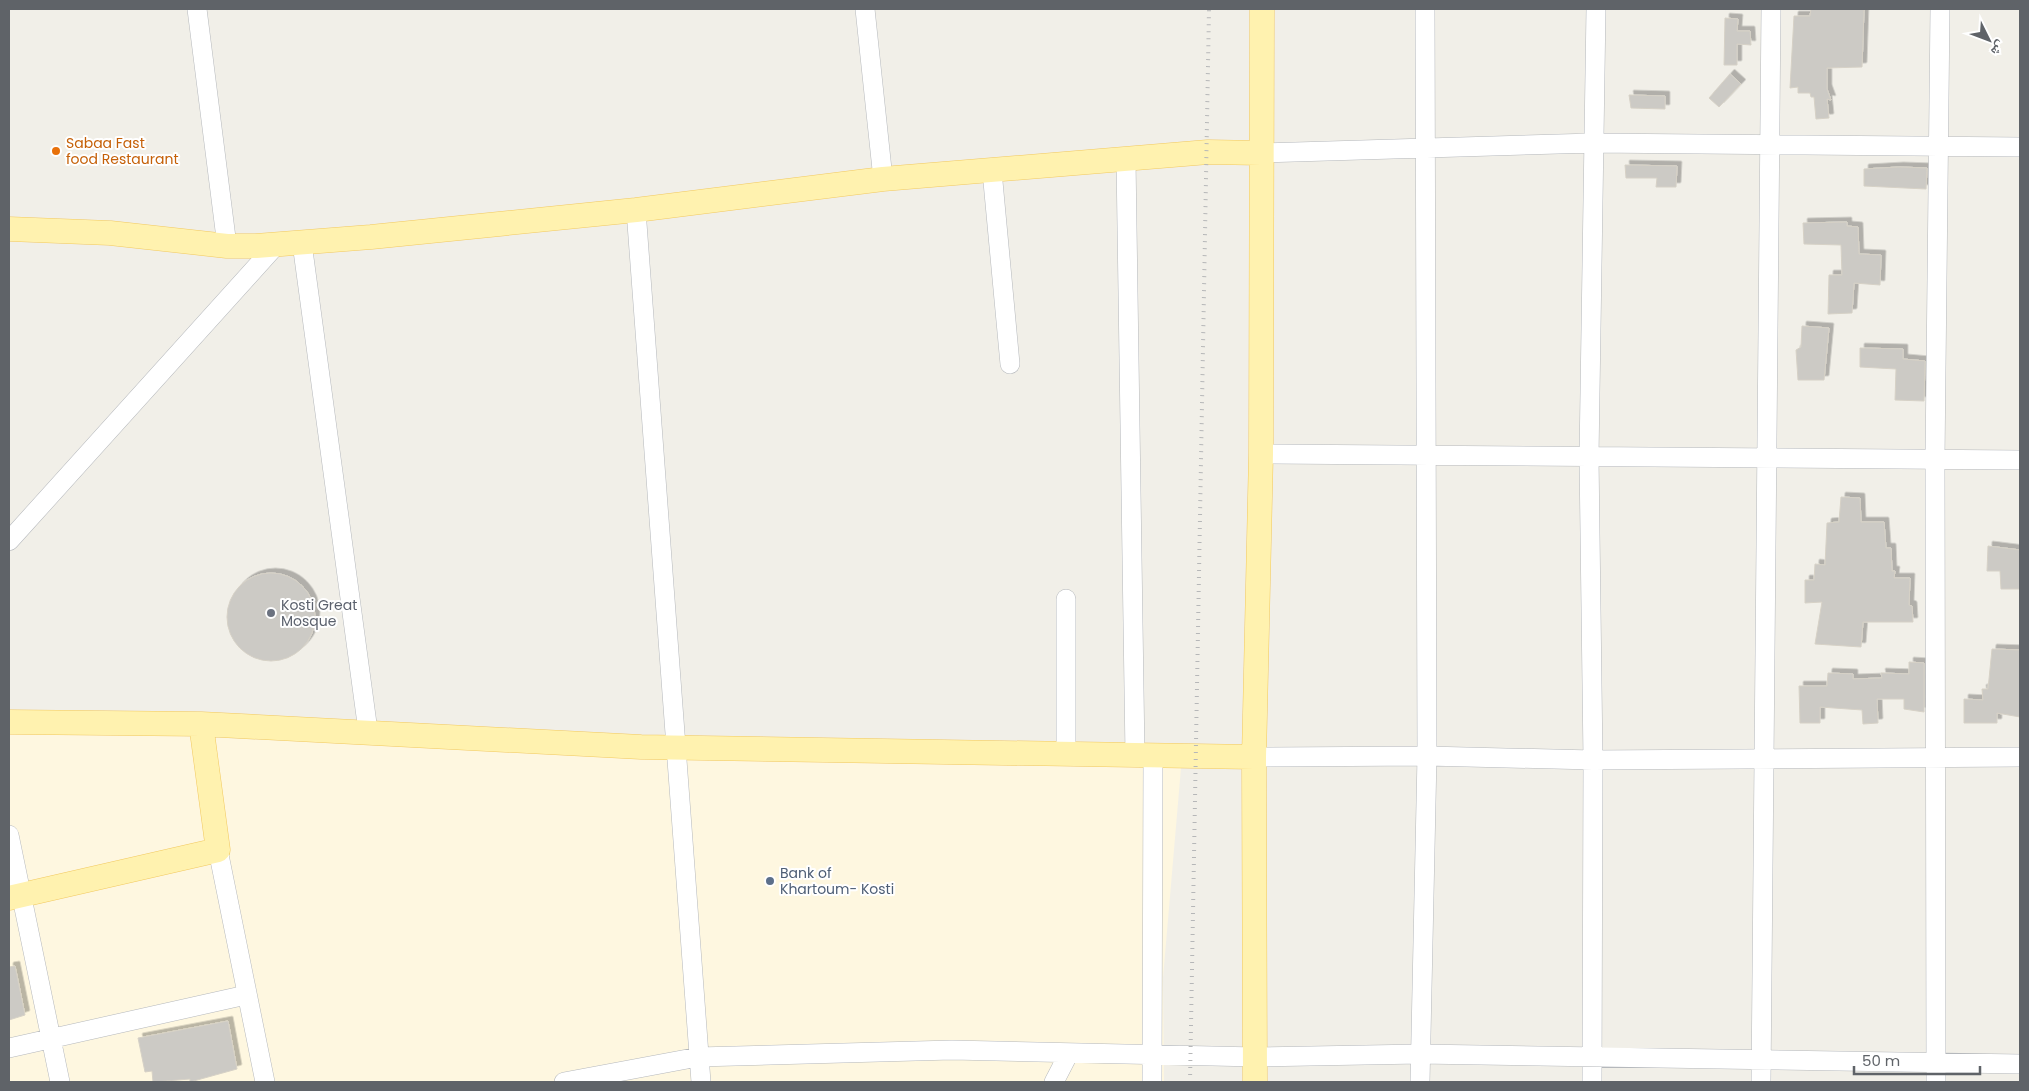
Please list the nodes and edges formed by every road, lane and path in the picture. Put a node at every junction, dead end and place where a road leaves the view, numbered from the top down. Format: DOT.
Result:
graph roads {
  1 [pos="197,9"];
  2 [pos="865,9"];
  3 [pos="1262,9"];
  4 [pos="1425,9"];
  5 [pos="1596,9"];
  6 [pos="1771,9"];
  7 [pos="1940,9"];
  8 [pos="1592,143"];
  9 [pos="1769,145"];
  10 [pos="1938,146"];
  11 [pos="2020,147"];
  12 [pos="1424,148"];
  13 [pos="1261,153"];
  14 [pos="1126,160"];
  15 [pos="992,171"];
  16 [pos="883,179"];
  17 [pos="636,210"];
  18 [pos="9,229"];
  19 [pos="302,243"];
  20 [pos="277,244"];
  21 [pos="227,246"];
  22 [pos="1010,364"];
  23 [pos="1261,454"];
  24 [pos="1426,455"];
  25 [pos="1589,457"];
  26 [pos="1767,458"];
  27 [pos="1935,459"];
  28 [pos="2020,460"];
  29 [pos="9,541"];
  30 [pos="1066,599"];
  31 [pos="9,722"];
  32 [pos="201,724"];
  33 [pos="368,731"];
  34 [pos="676,748"];
  35 [pos="1066,754"];
  36 [pos="1144,755"];
  37 [pos="1427,756"];
  38 [pos="1254,757"];
  39 [pos="2020,757"];
  40 [pos="1935,758"];
  41 [pos="1762,759"];
  42 [pos="1593,760"];
  43 [pos="9,835"];
  44 [pos="218,850"];
  45 [pos="15,897"];
  46 [pos="246,995"];
  47 [pos="52,1037"];
  48 [pos="9,1048"];
  49 [pos="1069,1053"];
  50 [pos="1420,1054"];
  51 [pos="1153,1055"];
  52 [pos="698,1057"];
  53 [pos="1256,1057"];
  54 [pos="1592,1058"];
  55 [pos="1761,1061"];
  56 [pos="1936,1061"];
  57 [pos="2020,1064"];
  58 [pos="60,1082"];
  59 [pos="264,1082"];
  60 [pos="564,1082"];
  61 [pos="701,1082"];
  62 [pos="1054,1082"];
  63 [pos="1152,1082"];
  64 [pos="1255,1082"];
  65 [pos="1420,1082"];
  66 [pos="1592,1082"];
  67 [pos="1761,1082"];
  68 [pos="1936,1082"];
  1 -- 21 [label="street"];
  2 -- 16 [label="street"];
  3 -- 13 [label="main road"];
  4 -- 12 [label="street"];
  5 -- 8 [label="street"];
  6 -- 9 [label="street"];
  7 -- 10 [label="street"];
  8 -- 9 [label="street"];
  8 -- 12 [label="street"];
  8 -- 25 [label="street"];
  9 -- 10 [label="street"];
  9 -- 26 [label="street"];
  10 -- 11 [label="street"];
  10 -- 27 [label="street"];
  12 -- 13 [label="street"];
  12 -- 24 [label="street"];
  13 -- 14 [label="main road"];
  13 -- 23 [label="main road"];
  14 -- 15 [label="main road"];
  14 -- 36 [label="street"];
  15 -- 16 [label="main road"];
  15 -- 22 [label="street"];
  16 -- 17 [label="main road"];
  17 -- 19 [label="main road"];
  17 -- 34 [label="street"];
  18 -- 21 [label="main road"];
  19 -- 20 [label="main road"];
  19 -- 33 [label="street"];
  20 -- 21 [label="main road"];
  20 -- 29 [label="street"];
  23 -- 24 [label="street"];
  23 -- 38 [label="main road"];
  24 -- 25 [label="street"];
  24 -- 37 [label="street"];
  25 -- 26 [label="street"];
  25 -- 42 [label="street"];
  26 -- 27 [label="street"];
  26 -- 41 [label="street"];
  27 -- 28 [label="street"];
  27 -- 40 [label="street"];
  30 -- 35 [label="street"];
  31 -- 32 [label="main road"];
  32 -- 33 [label="main road"];
  32 -- 44 [label="main road"];
  33 -- 34 [label="main road"];
  34 -- 35 [label="main road"];
  34 -- 52 [label="street"];
  35 -- 36 [label="main road"];
  36 -- 38 [label="main road"];
  36 -- 51 [label="street"];
  37 -- 38 [label="street"];
  37 -- 42 [label="street"];
  37 -- 50 [label="street"];
  38 -- 53 [label="main road"];
  39 -- 40 [label="street"];
  40 -- 41 [label="street"];
  40 -- 56 [label="street"];
  41 -- 42 [label="street"];
  41 -- 55 [label="street"];
  42 -- 54 [label="street"];
  43 -- 45 [label="street"];
  44 -- 45 [label="main road"];
  44 -- 46 [label="street"];
  45 -- 47 [label="street"];
  46 -- 47 [label="street"];
  46 -- 59 [label="street"];
  47 -- 48 [label="street"];
  47 -- 58 [label="street"];
  49 -- 51 [label="street"];
  49 -- 52 [label="street"];
  49 -- 62 [label="street"];
  50 -- 53 [label="street"];
  50 -- 54 [label="street"];
  50 -- 65 [label="street"];
  51 -- 53 [label="street"];
  51 -- 63 [label="street"];
  52 -- 60 [label="street"];
  52 -- 61 [label="street"];
  53 -- 64 [label="main road"];
  54 -- 55 [label="street"];
  54 -- 66 [label="street"];
  55 -- 56 [label="street"];
  55 -- 67 [label="street"];
  56 -- 57 [label="street"];
  56 -- 68 [label="street"];
}
